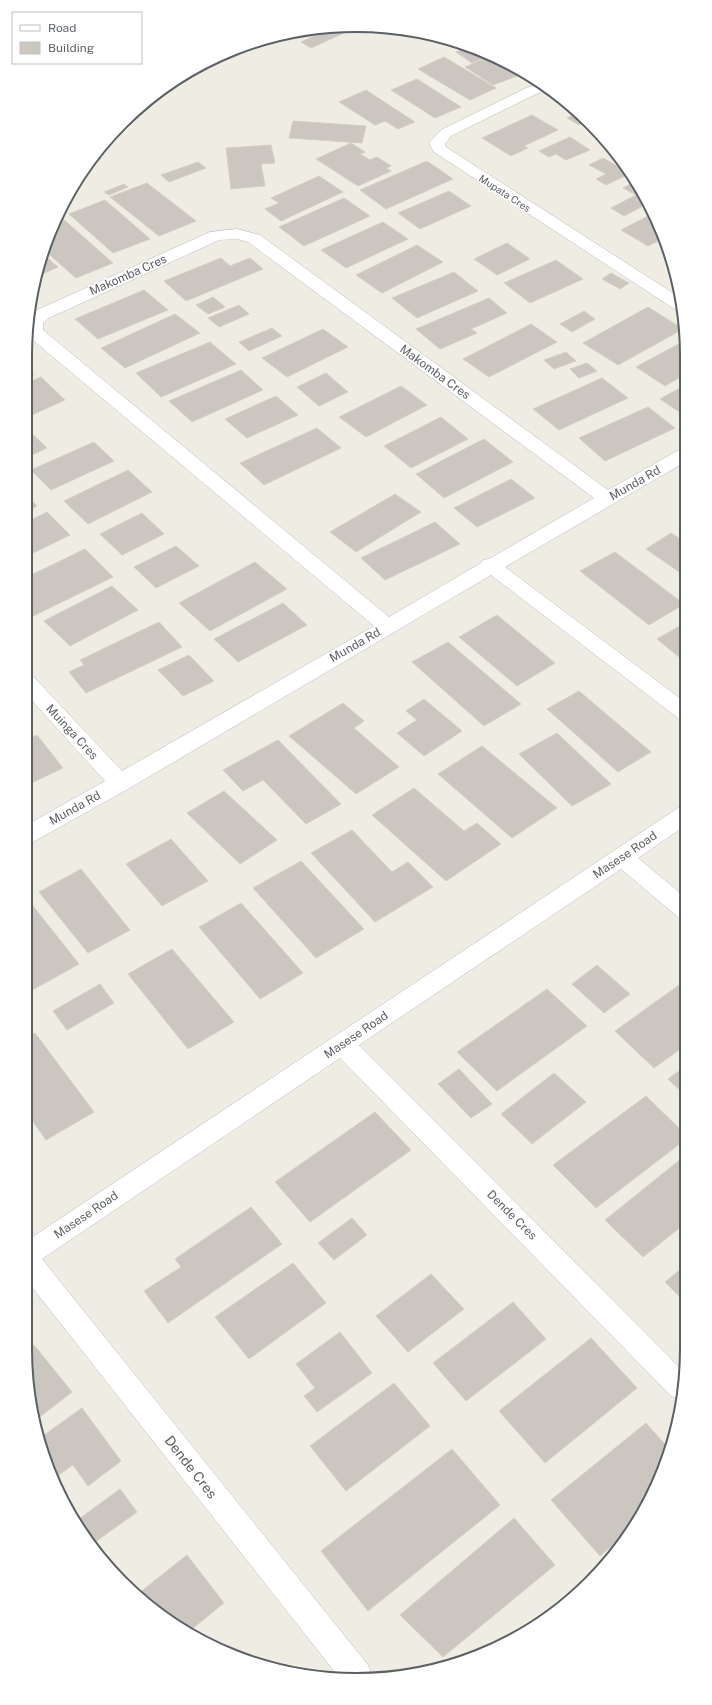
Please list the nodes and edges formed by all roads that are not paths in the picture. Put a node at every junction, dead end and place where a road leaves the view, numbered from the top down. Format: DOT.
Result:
graph roads {
  1 [pos="538,89"];
  2 [pos="675,302"];
  3 [pos="34,322"];
  4 [pos="34,324"];
  5 [pos="680,456"];
  6 [pos="607,498"];
  7 [pos="490,565"];
  8 [pos="387,626"];
  9 [pos="32,688"];
  10 [pos="680,709"];
  11 [pos="120,783"];
  12 [pos="680,818"];
  13 [pos="32,832"];
  14 [pos="622,858"];
  15 [pos="680,907"];
  16 [pos="342,1044"];
  17 [pos="32,1252"];
  18 [pos="32,1266"];
  19 [pos="678,1384"];
  20 [pos="355,1673"];
  1 -- 2 [label="street, Mupata Cres"];
  3 -- 6 [label="street, Makomba Cres"];
  4 -- 8 [label="street, Makomba Cres"];
  5 -- 6 [label="street, Munda Rd"];
  6 -- 7 [label="street, Munda Rd"];
  7 -- 8 [label="street, Munda Rd"];
  7 -- 10 [label="street"];
  8 -- 11 [label="street, Munda Rd"];
  9 -- 11 [label="street, Muinga Cres"];
  11 -- 13 [label="street, Munda Rd"];
  12 -- 14 [label="street, Masese Road"];
  14 -- 15 [label="street"];
  14 -- 16 [label="street, Masese Road"];
  16 -- 17 [label="street, Masese Road"];
  16 -- 19 [label="street, Dende Cres"];
  18 -- 20 [label="street, Dende Cres"];
}
